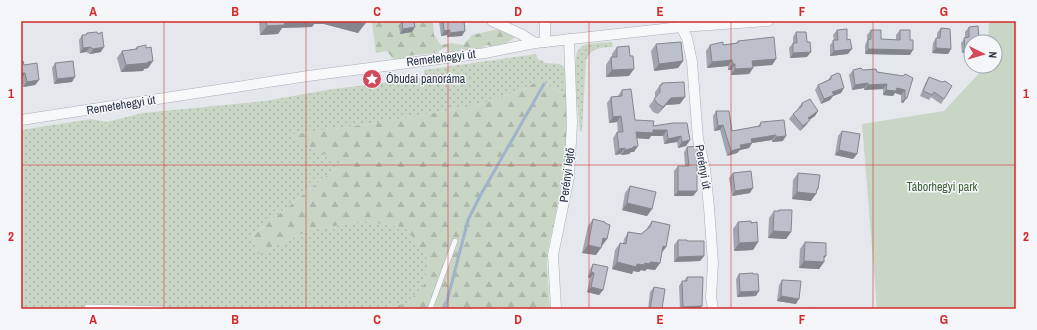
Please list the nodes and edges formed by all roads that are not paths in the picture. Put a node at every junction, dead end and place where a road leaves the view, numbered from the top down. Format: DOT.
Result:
graph roads {
  1 [pos="492,21"];
  2 [pos="545,21"];
  3 [pos="768,21"];
  4 [pos="682,24"];
  5 [pos="570,39"];
  6 [pos="540,42"];
  7 [pos="21,120"];
  8 [pos="455,241"];
  9 [pos="87,307"];
  10 [pos="167,309"];
  11 [pos="430,309"];
  12 [pos="556,309"];
  13 [pos="713,309"];
  1 -- 6 [label="street"];
  2 -- 6 [label="street"];
  3 -- 4 [label="street, Remetehegyi út"];
  4 -- 5 [label="street, Remetehegyi út"];
  4 -- 13 [label="street, Perényi út"];
  5 -- 6 [label="street, Remetehegyi út"];
  5 -- 12 [label="street, Perényi lejtő"];
  6 -- 7 [label="street, Remetehegyi út"];
  8 -- 11 [label="lane"];
  9 -- 10 [label="lane"];
}
